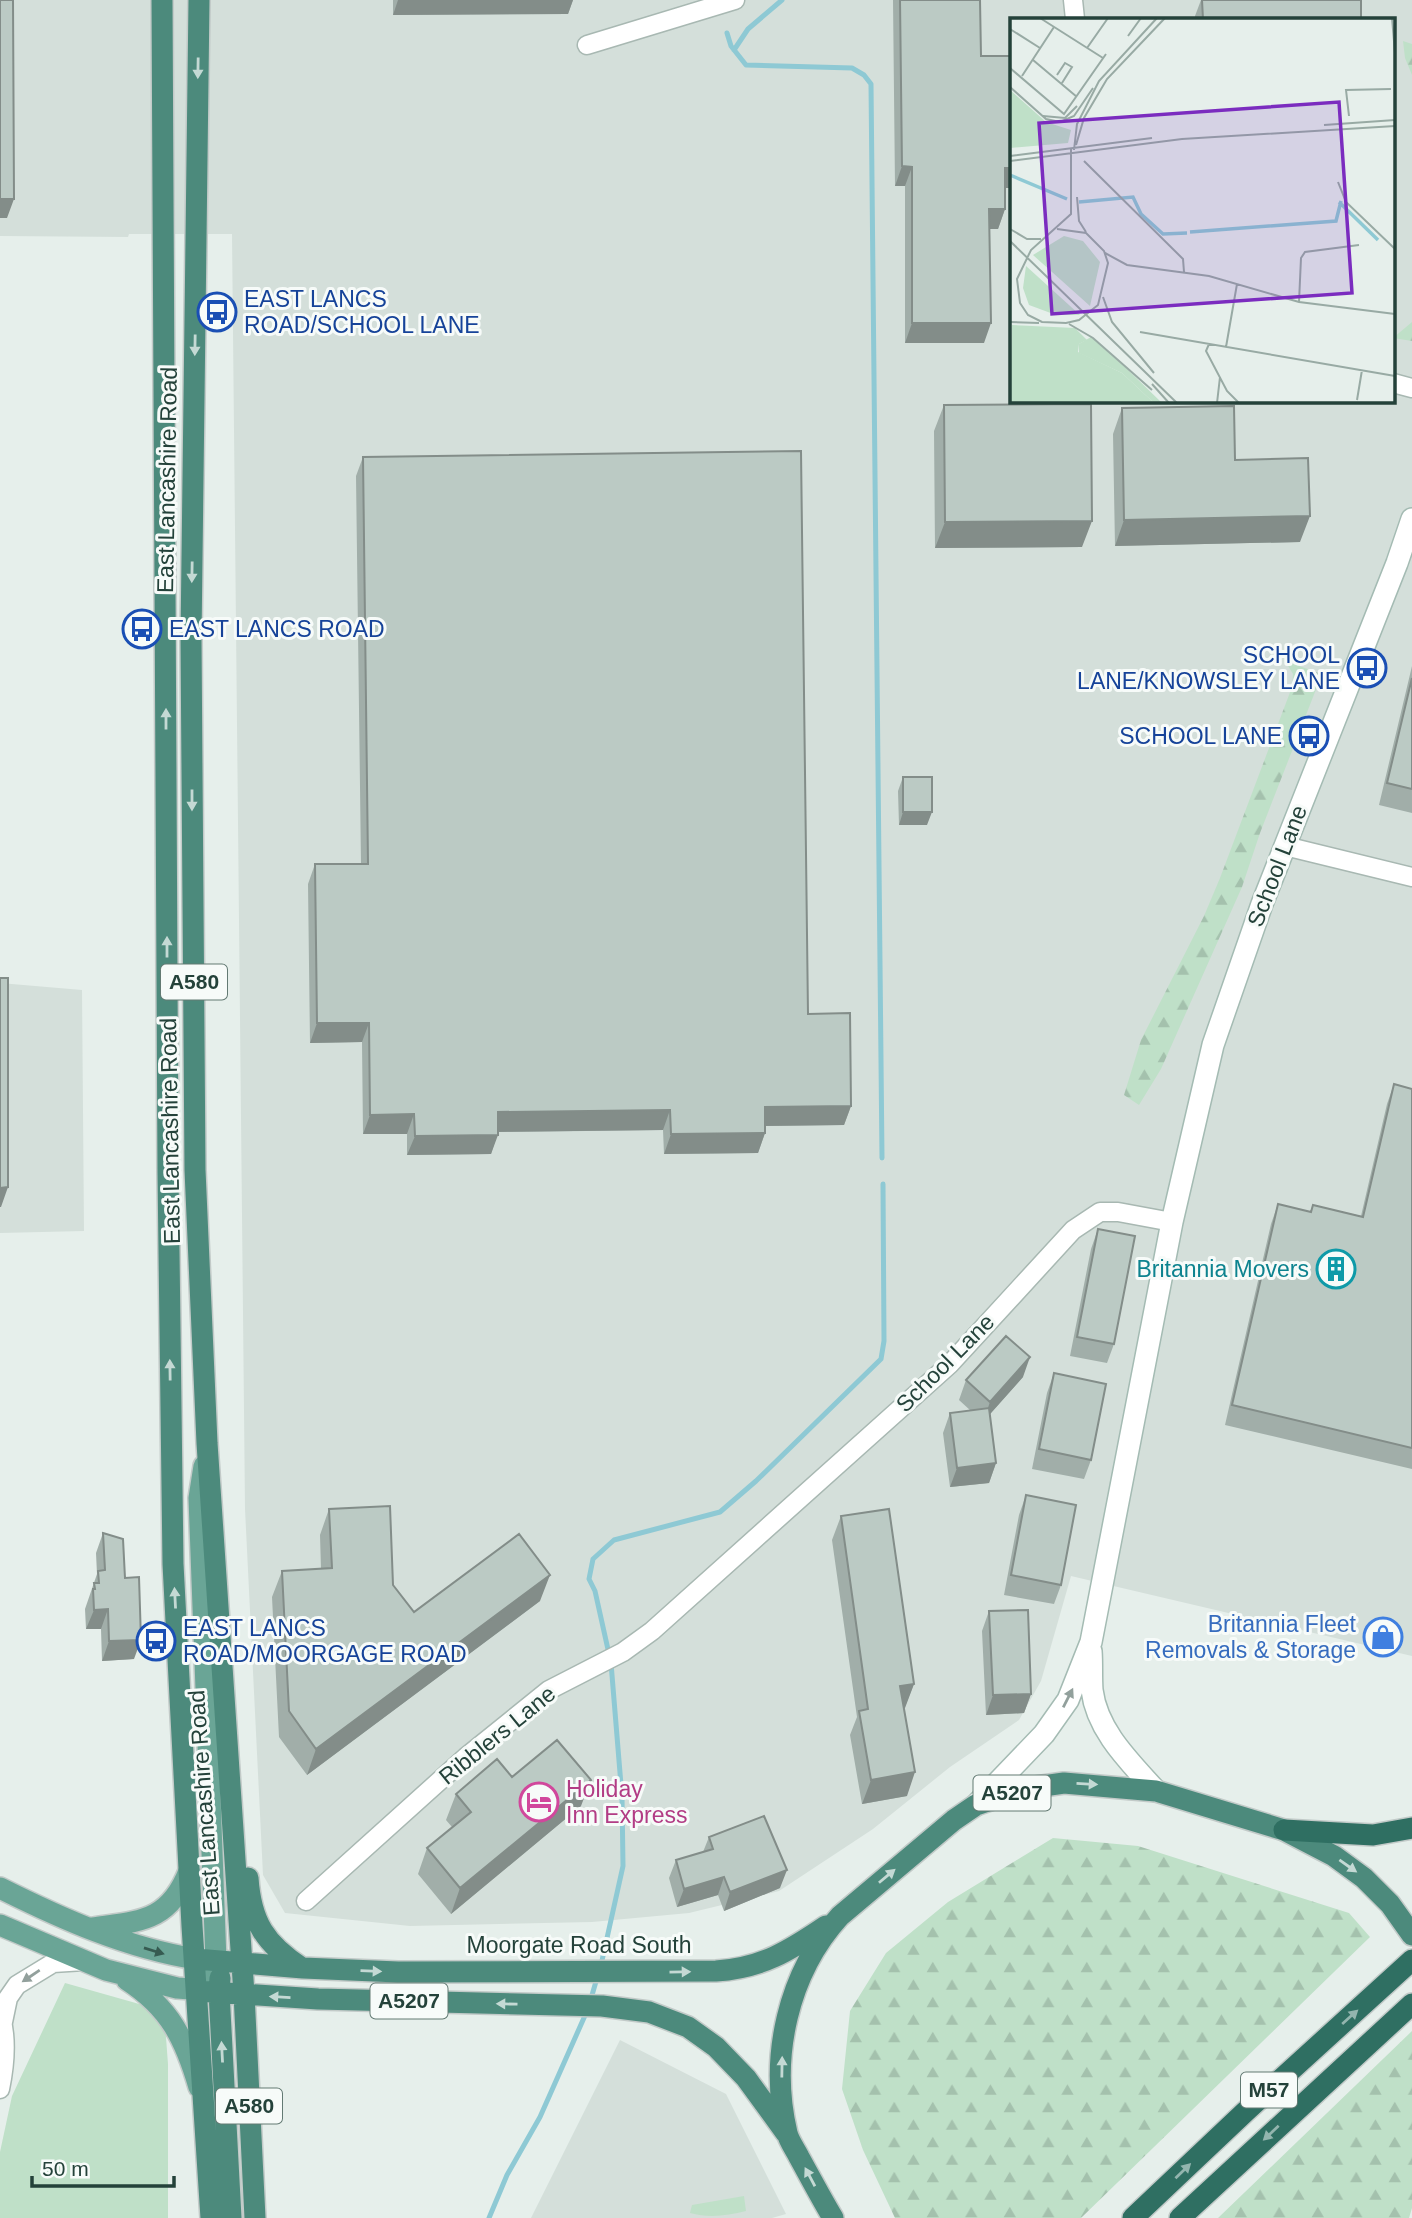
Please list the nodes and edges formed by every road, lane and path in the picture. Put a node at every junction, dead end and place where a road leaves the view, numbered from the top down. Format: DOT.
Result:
graph roads {
  1 [pos="162,0"];
  2 [pos="199,0"];
  3 [pos="735,0"];
  4 [pos="1073,0"];
  5 [pos="1075,18"];
  6 [pos="587,45"];
  7 [pos="1394,383"];
  8 [pos="1412,388"];
  9 [pos="1412,519"];
  10 [pos="1285,846"];
  11 [pos="1412,877"];
  12 [pos="1172,1222"];
  13 [pos="207,1443"];
  14 [pos="732,1560"];
  15 [pos="1091,1642"];
  16 [pos="222,1671"];
  17 [pos="1156,1791"];
  18 [pos="976,1805"];
  19 [pos="1412,1828"];
  20 [pos="1284,1830"];
  21 [pos="189,1871"];
  22 [pos="0,1888"];
  23 [pos="306,1901"];
  24 [pos="840,1916"];
  25 [pos="0,1925"];
  26 [pos="90,1929"];
  27 [pos="1412,1935"];
  28 [pos="206,1960"];
  29 [pos="84,1961"];
  30 [pos="1409,1963"];
  31 [pos="241,1964"];
  32 [pos="303,1968"];
  33 [pos="106,1970"];
  34 [pos="208,1991"];
  35 [pos="244,1994"];
  36 [pos="1412,2004"];
  37 [pos="1,2017"];
  38 [pos="0,2089"];
  39 [pos="202,2095"];
  40 [pos="788,2135"];
  41 [pos="211,2218"];
  42 [pos="231,2218"];
  43 [pos="255,2218"];
  44 [pos="833,2218"];
  45 [pos="1133,2218"];
  46 [pos="1180,2218"];
  21 -- 1 [label="highway, East Lancashire Road / A580, one-way"];
  2 -- 13 [label="highway, East Lancashire Road / A580, one-way"];
  3 -- 6 [label="street"];
  4 -- 5 [label="street"];
  7 -- 8 [label="street"];
  9 -- 10 [label="main road, School Lane"];
  10 -- 11 [label="street"];
  10 -- 12 [label="main road, School Lane"];
  12 -- 14 [label="street, School Lane"];
  12 -- 15 [label="main road, School Lane"];
  13 -- 16 [label="highway, East Lancashire Road / A580"];
  13 -- 28 [label="main road"];
  14 -- 23 [label="street, Ribblers Lane"];
  15 -- 17 [label="main road, School Lane"];
  18 -- 15 [label="main road, School Lane, one-way"];
  16 -- 31 [label="highway, East Lancashire Road / A580"];
  16 -- 32 [label="highway"];
  18 -- 17 [label="highway, A5207, one-way"];
  17 -- 20 [label="highway, A5207"];
  24 -- 18 [label="highway, A5207, one-way"];
  19 -- 20 [label="highway"];
  20 -- 27 [label="highway, A5207, one-way"];
  21 -- 26 [label="main road"];
  21 -- 28 [label="highway, East Lancashire Road / A580"];
  22 -- 26 [label="main road, A5207"];
  32 -- 24 [label="highway, Moorgate Road South / A5207, one-way"];
  40 -- 24 [label="highway, A5207, one-way"];
  25 -- 29 [label="main road, A5207"];
  26 -- 28 [label="main road, A5207, one-way"];
  28 -- 31 [label="highway, A5207"];
  28 -- 34 [label="highway, East Lancashire Road / A580"];
  29 -- 33 [label="main road, A5207"];
  29 -- 37 [label="street, one-way"];
  45 -- 30 [label="highway, M57, one-way"];
  31 -- 32 [label="highway, A5207"];
  31 -- 34 [label="highway"];
  31 -- 35 [label="highway, East Lancashire Road / A580"];
  33 -- 34 [label="main road, A5207"];
  33 -- 39 [label="main road, A5207"];
  34 -- 35 [label="highway, A5207"];
  34 -- 39 [label="highway, East Lancashire Road / A580"];
  42 -- 34 [label="highway, one-way"];
  40 -- 35 [label="highway, A5207, one-way"];
  35 -- 43 [label="highway, East Lancashire Road / A580"];
  36 -- 46 [label="highway, M57, one-way"];
  37 -- 38 [label="street"];
  39 -- 41 [label="highway, East Lancashire Road / A580"];
  44 -- 40 [label="highway, A5207, one-way"];
}
